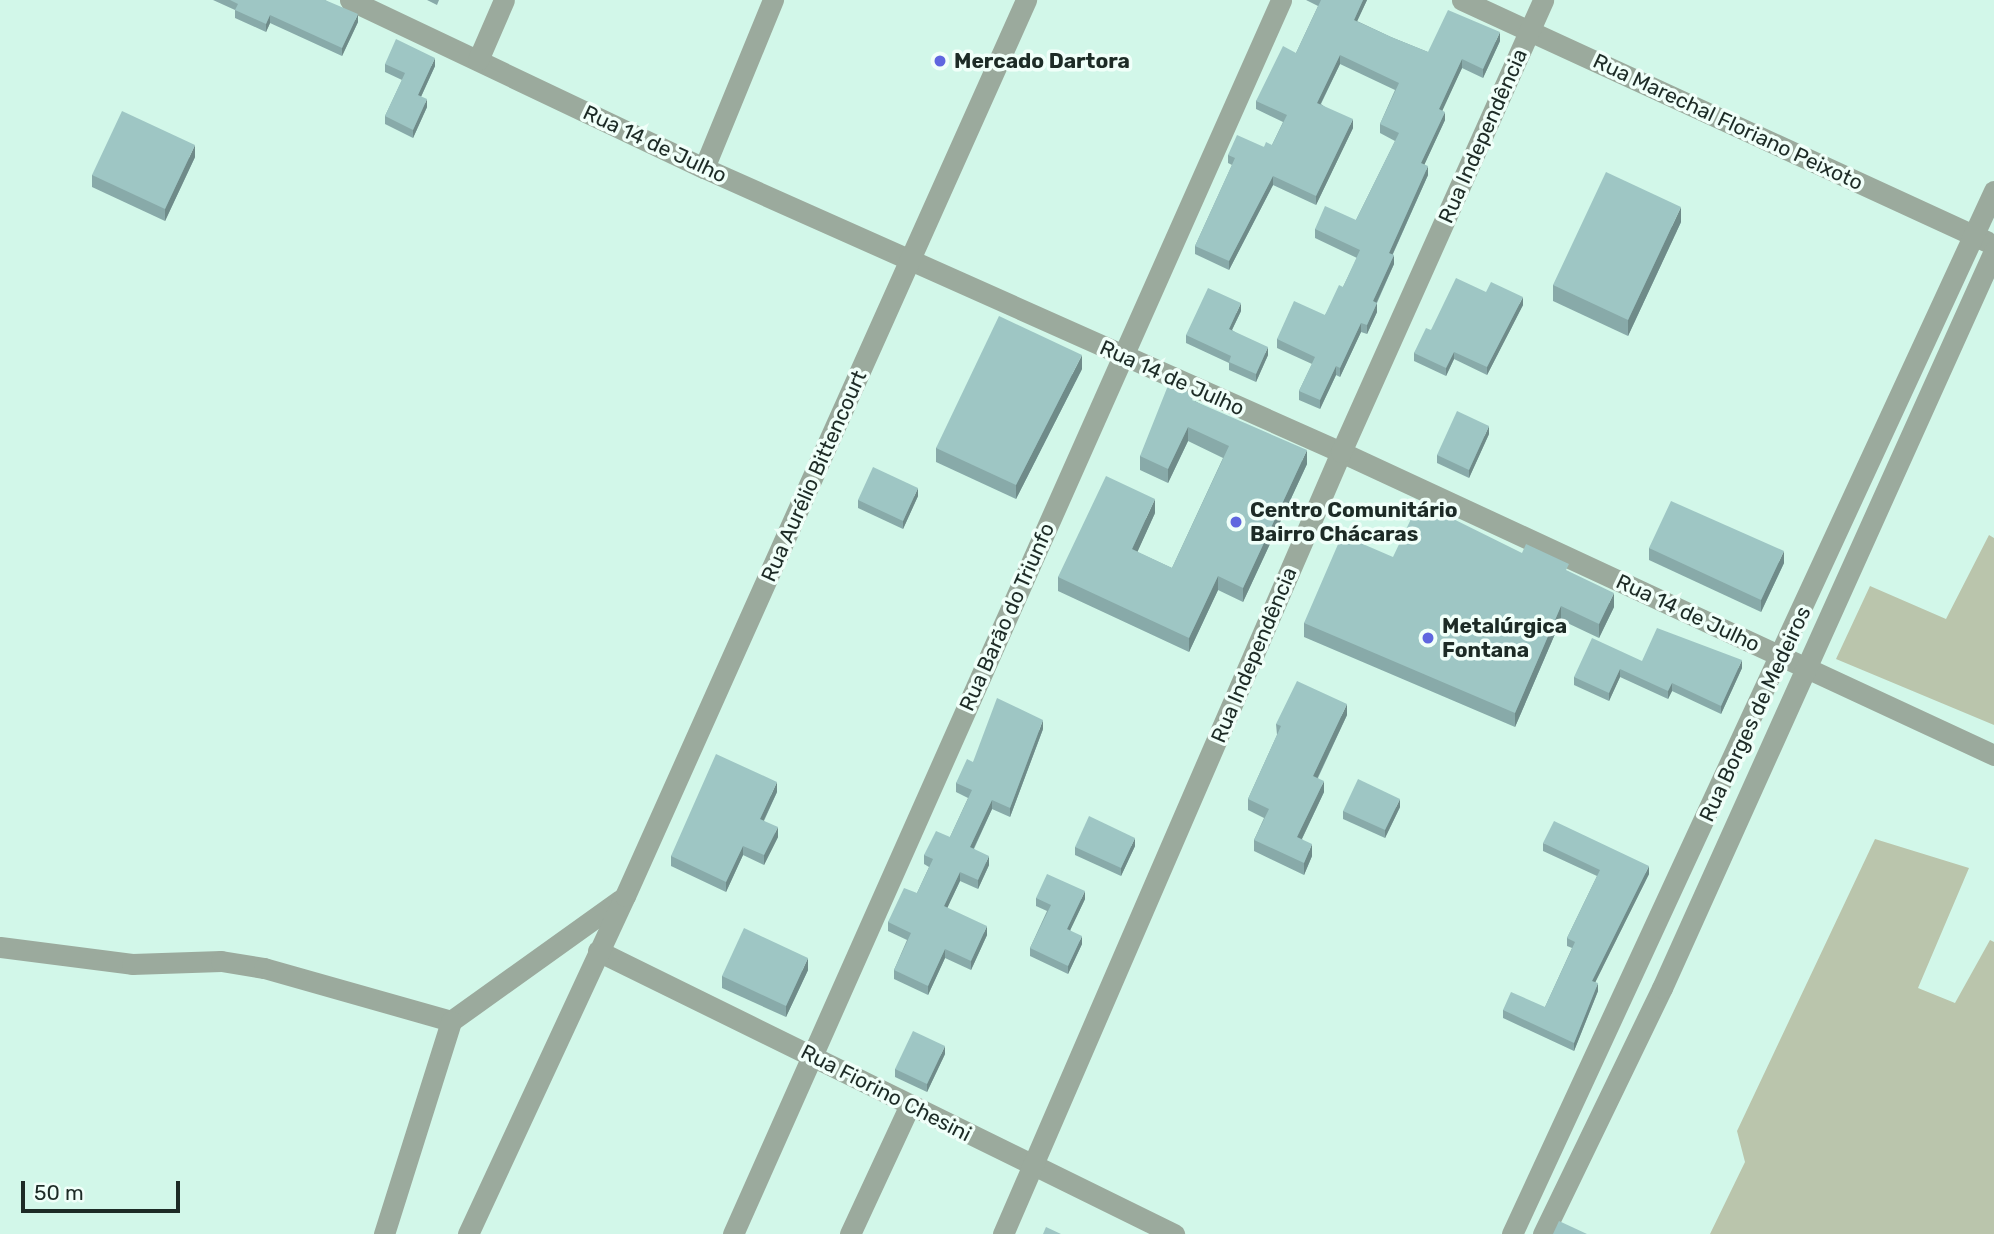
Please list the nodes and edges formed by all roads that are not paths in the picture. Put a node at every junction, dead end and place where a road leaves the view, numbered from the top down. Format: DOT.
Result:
graph roads {
  1 [pos="350,0"];
  2 [pos="504,0"];
  3 [pos="773,0"];
  4 [pos="1026,0"];
  5 [pos="1281,0"];
  6 [pos="1462,0"];
  7 [pos="1544,0"];
  8 [pos="1530,31"];
  9 [pos="478,60"];
  10 [pos="704,168"];
  11 [pos="1994,191"];
  12 [pos="1974,235"];
  13 [pos="1994,245"];
  14 [pos="1994,251"];
  15 [pos="911,259"];
  16 [pos="1122,356"];
  17 [pos="1341,452"];
  18 [pos="1782,657"];
  19 [pos="1805,667"];
  20 [pos="1994,755"];
  21 [pos="625,897"];
  22 [pos="0,947"];
  23 [pos="598,951"];
  24 [pos="1634,975"];
  25 [pos="1662,988"];
  26 [pos="451,1021"];
  27 [pos="813,1056"];
  28 [pos="910,1105"];
  29 [pos="1035,1168"];
  30 [pos="384,1234"];
  31 [pos="468,1234"];
  32 [pos="733,1234"];
  33 [pos="850,1234"];
  34 [pos="1003,1234"];
  35 [pos="1174,1234"];
  36 [pos="1512,1234"];
  37 [pos="1543,1234"];
  1 -- 9 [label="street, Rua 14 de Julho"];
  2 -- 9 [label="street"];
  3 -- 10 [label="street"];
  4 -- 15 [label="street, Rua Aurélio Bittencourt"];
  5 -- 16 [label="street, Rua Barão do Triunfo"];
  6 -- 8 [label="street, Rua Marechal Floriano Peixoto"];
  7 -- 8 [label="street, Rua Independência"];
  8 -- 12 [label="street, Rua Marechal Floriano Peixoto"];
  8 -- 17 [label="street, Rua Independência"];
  9 -- 10 [label="street, Rua 14 de Julho"];
  10 -- 15 [label="street, Rua 14 de Julho"];
  11 -- 12 [label="street, Rua Borges de Medeiros"];
  12 -- 13 [label="street, Rua Marechal Floriano Peixoto"];
  12 -- 18 [label="street, Rua Borges de Medeiros"];
  14 -- 19 [label="street, Rua Borges de Medeiros"];
  15 -- 16 [label="street, Rua 14 de Julho"];
  15 -- 21 [label="street, Rua Aurélio Bittencourt"];
  16 -- 17 [label="street, Rua 14 de Julho"];
  16 -- 27 [label="street, Rua Barão do Triunfo"];
  17 -- 18 [label="street, Rua 14 de Julho"];
  17 -- 29 [label="street, Rua Independência"];
  18 -- 19 [label="street, Rua 14 de Julho"];
  18 -- 24 [label="street, Rua Borges de Medeiros"];
  19 -- 20 [label="street, Rua 14 de Julho"];
  19 -- 25 [label="street, Rua Borges de Medeiros"];
  21 -- 23 [label="street, Rua Aurélio Bittencourt"];
  21 -- 26 [label="street"];
  22 -- 26 [label="street"];
  23 -- 27 [label="street, Rua Fiorino Chesini"];
  23 -- 31 [label="street, Rua Aurélio Bittencourt"];
  24 -- 25 [label="street"];
  24 -- 36 [label="street, Rua Borges de Medeiros"];
  25 -- 37 [label="street, Rua Borges de Medeiros"];
  26 -- 30 [label="street"];
  27 -- 28 [label="street, Rua Fiorino Chesini"];
  27 -- 32 [label="street, Rua Barão do Triunfo"];
  28 -- 29 [label="street, Rua Fiorino Chesini"];
  28 -- 33 [label="street"];
  29 -- 34 [label="street, Rua Independência"];
  29 -- 35 [label="street, Rua Fiorino Chesini"];
}
